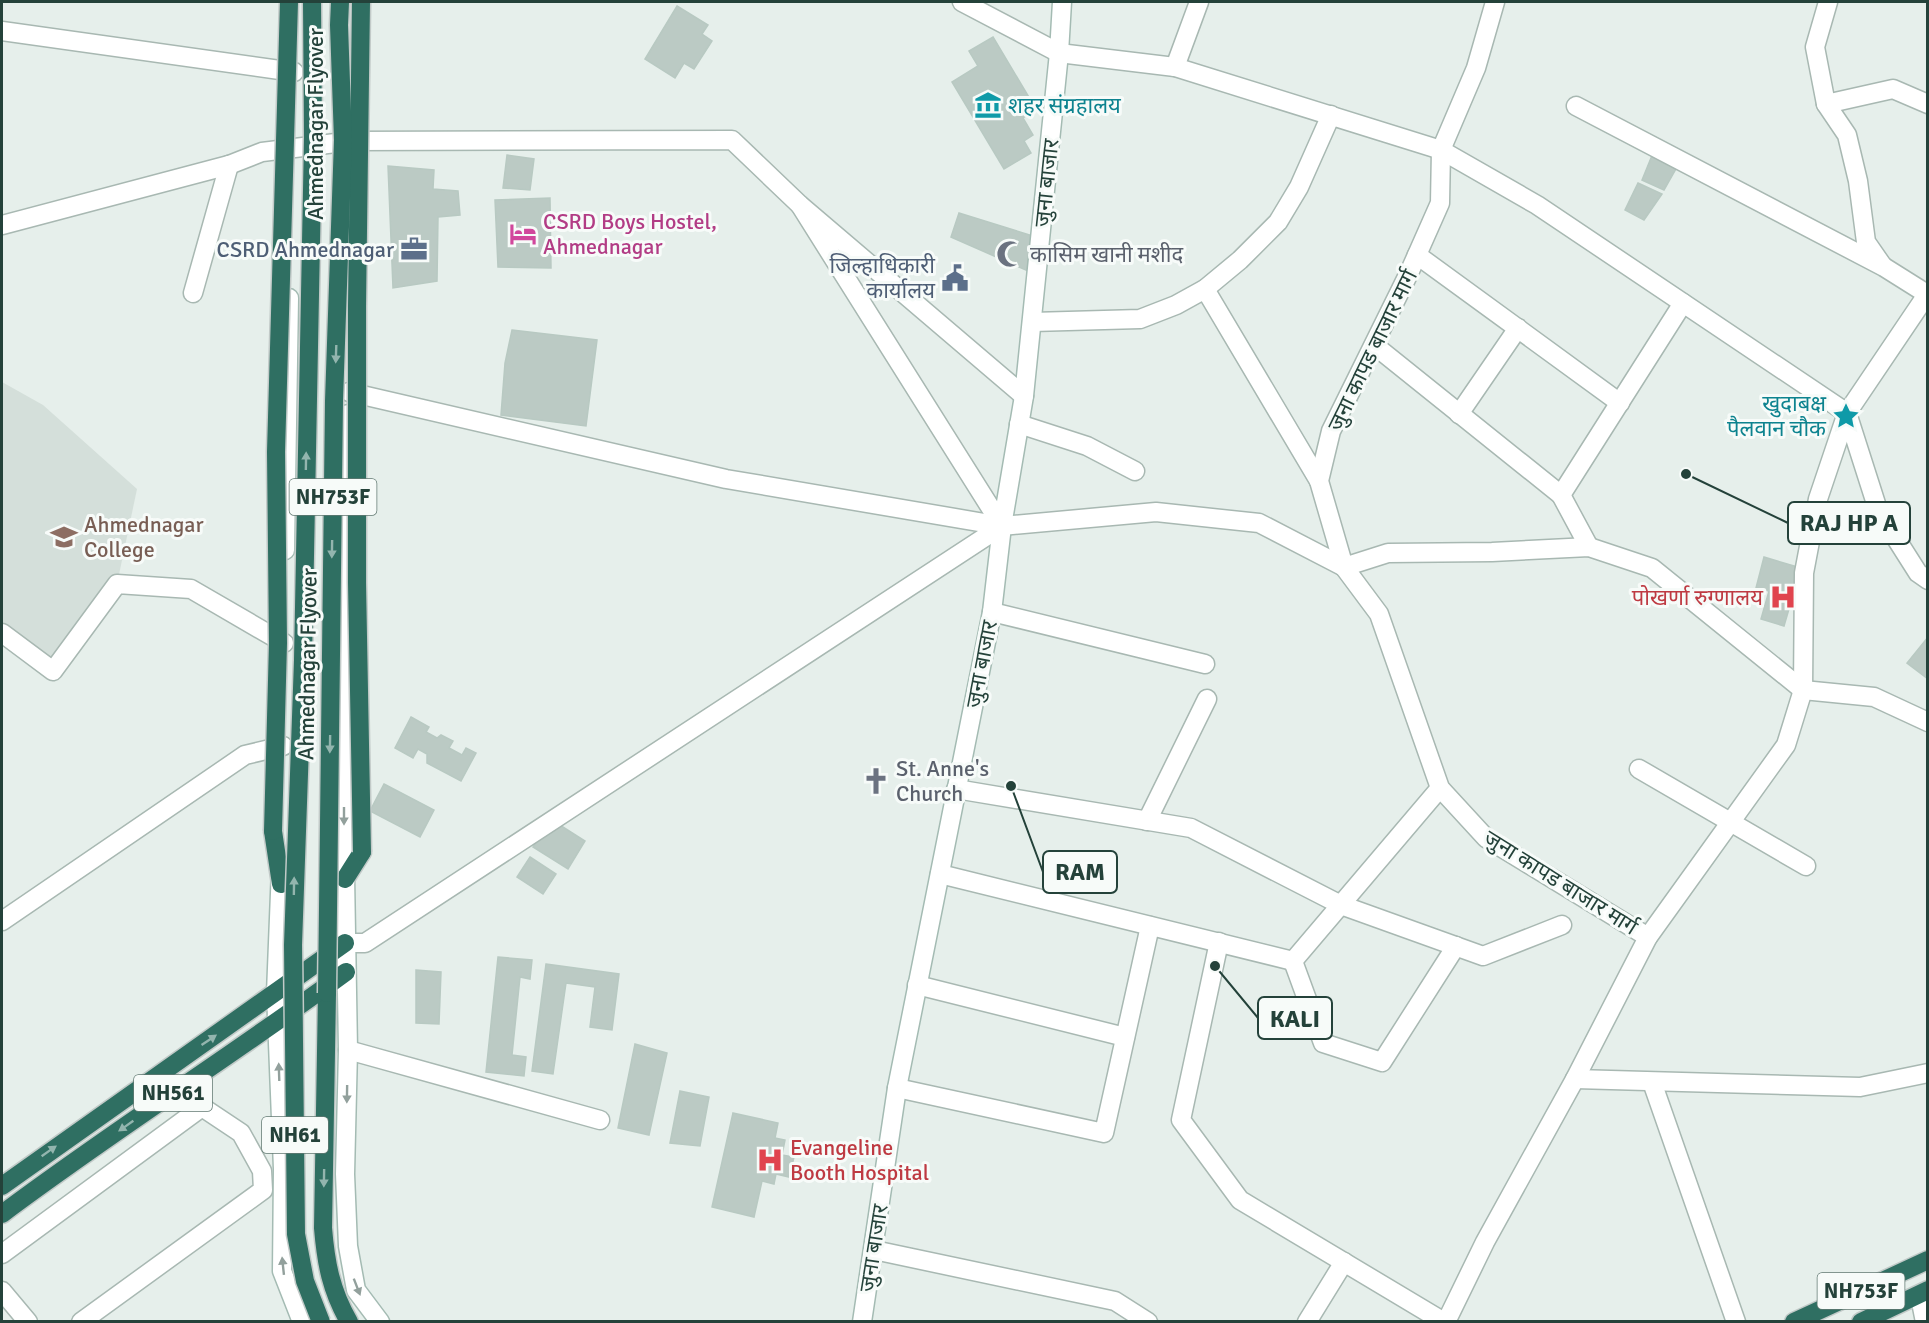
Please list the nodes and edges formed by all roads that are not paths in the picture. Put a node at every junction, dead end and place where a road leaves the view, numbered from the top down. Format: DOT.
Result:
graph roads {
  1 [pos="289,2"];
  2 [pos="296,2"];
  3 [pos="312,2"];
  4 [pos="340,2"];
  5 [pos="353,2"];
  6 [pos="361,2"];
  7 [pos="962,2"];
  8 [pos="1062,2"];
  9 [pos="1200,2"];
  10 [pos="1495,2"];
  11 [pos="1828,2"];
  12 [pos="2,31"];
  13 [pos="1059,52"];
  14 [pos="1175,67"];
  15 [pos="294,72"];
  16 [pos="1826,104"];
  17 [pos="1928,104"];
  18 [pos="1576,106"];
  19 [pos="1331,115"];
  20 [pos="352,141"];
  21 [pos="292,148"];
  22 [pos="1441,150"];
  23 [pos="229,165"];
  24 [pos="800,205"];
  25 [pos="2,225"];
  26 [pos="1417,255"];
  27 [pos="1884,267"];
  28 [pos="1205,289"];
  29 [pos="193,293"];
  30 [pos="1927,294"];
  31 [pos="1683,303"];
  32 [pos="1032,322"];
  33 [pos="1518,328"];
  34 [pos="1374,345"];
  35 [pos="349,392"];
  36 [pos="1024,396"];
  37 [pos="1620,403"];
  38 [pos="1847,413"];
  39 [pos="1459,414"];
  40 [pos="1019,424"];
  41 [pos="1135,471"];
  42 [pos="1319,481"];
  43 [pos="1561,495"];
  44 [pos="1002,526"];
  45 [pos="1589,547"];
  46 [pos="1344,567"];
  47 [pos="1928,580"];
  48 [pos="992,612"];
  49 [pos="2,633"];
  50 [pos="284,643"];
  51 [pos="1205,664"];
  52 [pos="1803,690"];
  53 [pos="1207,699"];
  54 [pos="1928,722"];
  55 [pos="283,746"];
  56 [pos="1639,769"];
  57 [pos="1440,788"];
  58 [pos="956,789"];
  59 [pos="1147,821"];
  60 [pos="1730,823"];
  61 [pos="1806,866"];
  62 [pos="939,874"];
  63 [pos="345,879"];
  64 [pos="281,884"];
  65 [pos="1341,905"];
  66 [pos="2,921"];
  67 [pos="1562,925"];
  68 [pos="1150,926"];
  69 [pos="1648,937"];
  70 [pos="1219,942"];
  71 [pos="345,943"];
  72 [pos="365,943"];
  73 [pos="1456,946"];
  74 [pos="1293,961"];
  75 [pos="346,972"];
  76 [pos="917,985"];
  77 [pos="276,993"];
  78 [pos="327,993"];
  79 [pos="277,1022"];
  80 [pos="1125,1037"];
  81 [pos="348,1050"];
  82 [pos="1928,1073"];
  83 [pos="1575,1079"];
  84 [pos="1652,1082"];
  85 [pos="897,1088"];
  86 [pos="600,1120"];
  87 [pos="2,1186"];
  88 [pos="2,1214"];
  89 [pos="874,1250"];
  90 [pos="2,1254"];
  91 [pos="1928,1260"];
  92 [pos="1344,1262"];
  93 [pos="1928,1290"];
  94 [pos="2,1291"];
  95 [pos="1928,1309"];
  96 [pos="28,1322"];
  97 [pos="81,1322"];
  98 [pos="302,1322"];
  99 [pos="321,1322"];
  100 [pos="349,1322"];
  101 [pos="380,1322"];
  102 [pos="862,1322"];
  103 [pos="1148,1322"];
  104 [pos="1307,1322"];
  105 [pos="1445,1322"];
  106 [pos="1736,1322"];
  107 [pos="1794,1322"];
  108 [pos="1862,1322"];
  109 [pos="1925,1322"];
  1 -- 64 [label="highway, bridge"];
  2 -- 15 [label="street"];
  99 -- 3 [label="highway, Ahmednagar Flyover / NH61, one-way, bridge"];
  4 -- 78 [label="highway, Ahmednagar Flyover / NH753F, one-way, bridge"];
  5 -- 20 [label="street"];
  6 -- 63 [label="highway, bridge"];
  7 -- 13 [label="street"];
  8 -- 13 [label="street, जुना बाजार"];
  9 -- 14 [label="street"];
  10 -- 22 [label="street, जुना कापड बाजार मार्ग"];
  11 -- 16 [label="street"];
  12 -- 15 [label="street"];
  13 -- 14 [label="street"];
  13 -- 32 [label="street, जुना बाजार"];
  14 -- 19 [label="street"];
  15 -- 21 [label="street"];
  16 -- 17 [label="street"];
  16 -- 27 [label="street"];
  18 -- 27 [label="street"];
  19 -- 22 [label="street"];
  19 -- 28 [label="street"];
  20 -- 21 [label="street"];
  20 -- 24 [label="street"];
  20 -- 35 [label="street"];
  21 -- 23 [label="street"];
  21 -- 50 [label="street"];
  22 -- 26 [label="street, जुना कापड बाजार मार्ग"];
  22 -- 31 [label="street"];
  23 -- 25 [label="street"];
  23 -- 29 [label="street"];
  24 -- 36 [label="street"];
  24 -- 44 [label="street"];
  26 -- 33 [label="street"];
  26 -- 34 [label="street, जुना कापड बाजार मार्ग"];
  27 -- 30 [label="street"];
  28 -- 32 [label="street"];
  28 -- 42 [label="street"];
  30 -- 38 [label="street"];
  31 -- 37 [label="street"];
  31 -- 38 [label="street"];
  32 -- 36 [label="street, जुना बाजार"];
  33 -- 37 [label="street"];
  33 -- 39 [label="street"];
  34 -- 39 [label="street"];
  34 -- 42 [label="street, जुना कापड बाजार मार्ग"];
  35 -- 44 [label="street"];
  35 -- 63 [label="street, one-way"];
  36 -- 40 [label="street, जुना बाजार"];
  37 -- 43 [label="street"];
  38 -- 47 [label="street"];
  38 -- 52 [label="street"];
  39 -- 43 [label="street"];
  40 -- 41 [label="street"];
  40 -- 44 [label="street, जुना बाजार"];
  42 -- 46 [label="street, जुना कापड बाजार मार्ग"];
  43 -- 45 [label="street"];
  44 -- 46 [label="street"];
  44 -- 48 [label="street, जुना बाजार"];
  44 -- 72 [label="street"];
  45 -- 46 [label="street"];
  45 -- 52 [label="street"];
  46 -- 57 [label="street, जुना कापड बाजार मार्ग"];
  48 -- 51 [label="street"];
  48 -- 58 [label="street, जुना बाजार"];
  49 -- 50 [label="street"];
  50 -- 55 [label="street"];
  52 -- 54 [label="street"];
  52 -- 60 [label="street"];
  53 -- 59 [label="street"];
  55 -- 64 [label="street"];
  55 -- 66 [label="street"];
  56 -- 60 [label="street"];
  57 -- 65 [label="street"];
  57 -- 69 [label="street, जुना कापड बाजार मार्ग"];
  58 -- 59 [label="street"];
  58 -- 62 [label="street, जुना बाजार"];
  59 -- 65 [label="street"];
  60 -- 61 [label="street"];
  60 -- 69 [label="street"];
  62 -- 68 [label="street"];
  62 -- 76 [label="street, जुना बाजार"];
  63 -- 71 [label="street"];
  64 -- 77 [label="street"];
  65 -- 73 [label="street"];
  65 -- 74 [label="street"];
  67 -- 73 [label="street"];
  68 -- 70 [label="street"];
  68 -- 80 [label="street"];
  69 -- 83 [label="street"];
  70 -- 74 [label="street"];
  70 -- 92 [label="street"];
  71 -- 72 [label="street"];
  71 -- 75 [label="street"];
  71 -- 77 [label="highway"];
  72 -- 75 [label="street, NH561"];
  73 -- 74 [label="street"];
  75 -- 79 [label="highway, NH561"];
  75 -- 81 [label="street"];
  76 -- 80 [label="street"];
  76 -- 85 [label="street, जुना बाजार"];
  77 -- 79 [label="street"];
  87 -- 77 [label="highway, one-way"];
  78 -- 100 [label="highway, Ahmednagar Flyover / NH61, one-way"];
  79 -- 88 [label="highway, NH561, one-way"];
  98 -- 79 [label="street, one-way"];
  80 -- 85 [label="street"];
  81 -- 86 [label="street"];
  81 -- 101 [label="street, one-way"];
  82 -- 84 [label="street"];
  83 -- 84 [label="street"];
  83 -- 105 [label="street"];
  84 -- 106 [label="street"];
  85 -- 89 [label="street, जुना बाजार"];
  89 -- 102 [label="street, जुना बाजार"];
  89 -- 103 [label="street"];
  90 -- 97 [label="street"];
  91 -- 107 [label="highway, NH753F"];
  92 -- 104 [label="street"];
  92 -- 105 [label="street"];
  93 -- 108 [label="highway, NH753F"];
  94 -- 96 [label="street"];
  95 -- 109 [label="street"];
}
